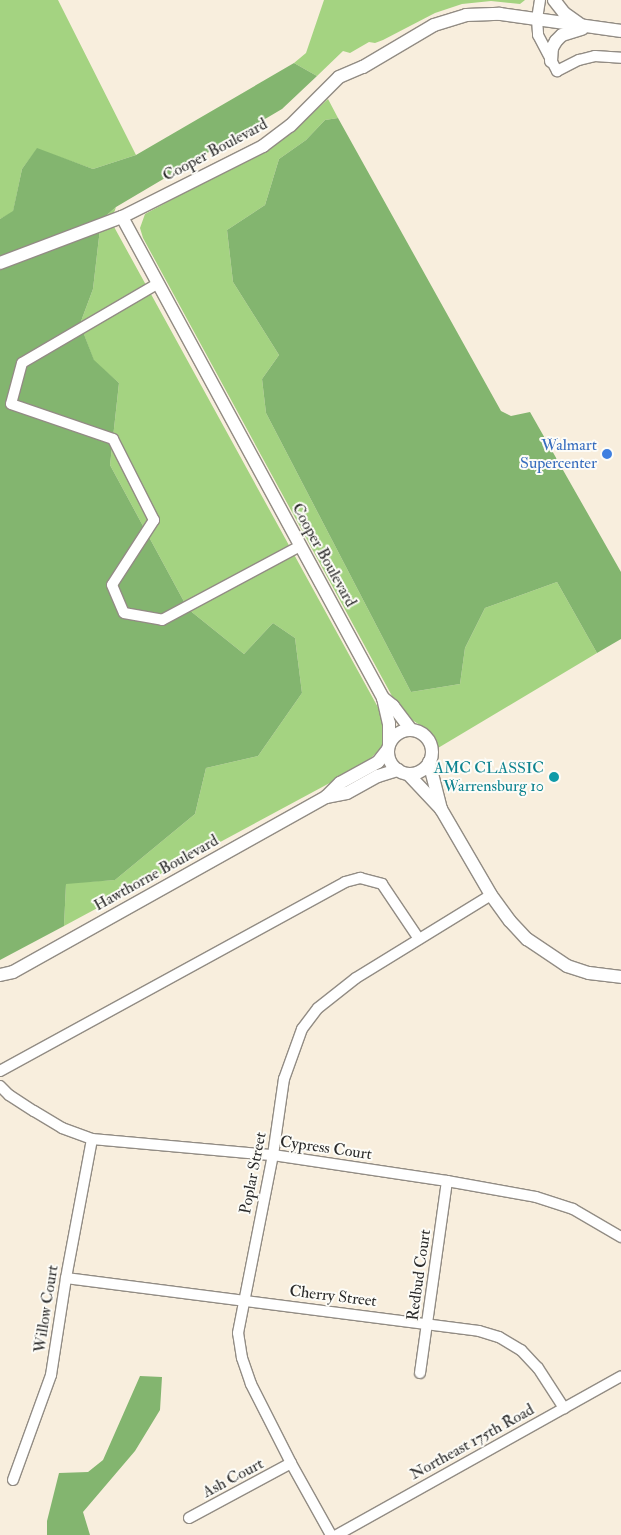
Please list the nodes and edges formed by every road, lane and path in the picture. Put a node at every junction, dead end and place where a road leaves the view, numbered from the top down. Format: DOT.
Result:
graph roads {
  1 [pos="540,0"];
  2 [pos="554,0"];
  3 [pos="537,19"];
  4 [pos="585,28"];
  5 [pos="621,31"];
  6 [pos="621,58"];
  7 [pos="551,61"];
  8 [pos="122,217"];
  9 [pos="0,263"];
  10 [pos="157,284"];
  11 [pos="300,546"];
  12 [pos="383,698"];
  13 [pos="411,730"];
  14 [pos="388,747"];
  15 [pos="429,762"];
  16 [pos="403,772"];
  17 [pos="326,797"];
  18 [pos="441,809"];
  19 [pos="491,895"];
  20 [pos="419,939"];
  21 [pos="0,975"];
  22 [pos="621,977"];
  23 [pos="0,1071"];
  24 [pos="0,1086"];
  25 [pos="92,1139"];
  26 [pos="273,1156"];
  27 [pos="447,1181"];
  28 [pos="621,1237"];
  29 [pos="66,1278"];
  30 [pos="244,1300"];
  31 [pos="428,1323"];
  32 [pos="420,1373"];
  33 [pos="621,1376"];
  34 [pos="564,1408"];
  35 [pos="291,1463"];
  36 [pos="13,1480"];
  37 [pos="189,1518"];
  38 [pos="331,1535"];
  39 [pos="337,1535"];
  1 -- 3 [label="street"];
  2 -- 4 [label="street"];
  3 -- 4 [label="street, Cooper Boulevard"];
  3 -- 7 [label="street"];
  3 -- 8 [label="street, Cooper Boulevard"];
  4 -- 5 [label="street, Cooper Boulevard"];
  4 -- 7 [label="street"];
  6 -- 7 [label="street"];
  8 -- 9 [label="street, Cooper Boulevard"];
  8 -- 10 [label="street, Cooper Boulevard"];
  10 -- 11 [label="street, Cooper Boulevard"];
  10 -- 11 [label="street"];
  11 -- 12 [label="street, Cooper Boulevard"];
  12 -- 13 [label="street, Cooper Boulevard"];
  12 -- 14 [label="street, Cooper Boulevard"];
  13 -- 14 [label="street"];
  13 -- 15 [label="street"];
  14 -- 16 [label="street"];
  14 -- 17 [label="street, Hawthorne Boulevard"];
  15 -- 16 [label="street"];
  15 -- 18 [label="street"];
  16 -- 17 [label="street, Hawthorne Boulevard"];
  16 -- 18 [label="street"];
  17 -- 21 [label="street, Hawthorne Boulevard"];
  18 -- 19 [label="street"];
  19 -- 20 [label="street, Poplar Street"];
  19 -- 22 [label="street"];
  20 -- 23 [label="street"];
  20 -- 26 [label="street, Poplar Street"];
  24 -- 25 [label="street, Cypress Court"];
  25 -- 26 [label="street, Cypress Court"];
  25 -- 29 [label="street, Willow Court"];
  26 -- 27 [label="street, Cypress Court"];
  26 -- 30 [label="street, Poplar Street"];
  27 -- 28 [label="street, Cypress Court"];
  27 -- 31 [label="street, Redbud Court"];
  29 -- 30 [label="street, Cherry Street"];
  29 -- 36 [label="street, Willow Court"];
  30 -- 31 [label="street, Cherry Street"];
  30 -- 35 [label="street, Poplar Street"];
  31 -- 32 [label="street, Redbud Court"];
  31 -- 34 [label="street, Cherry Street"];
  33 -- 34 [label="street, Northeast 175th Road"];
  34 -- 39 [label="street, Northeast 175th Road"];
  35 -- 37 [label="street, Ash Court"];
  35 -- 38 [label="street, Poplar Street"];
}
